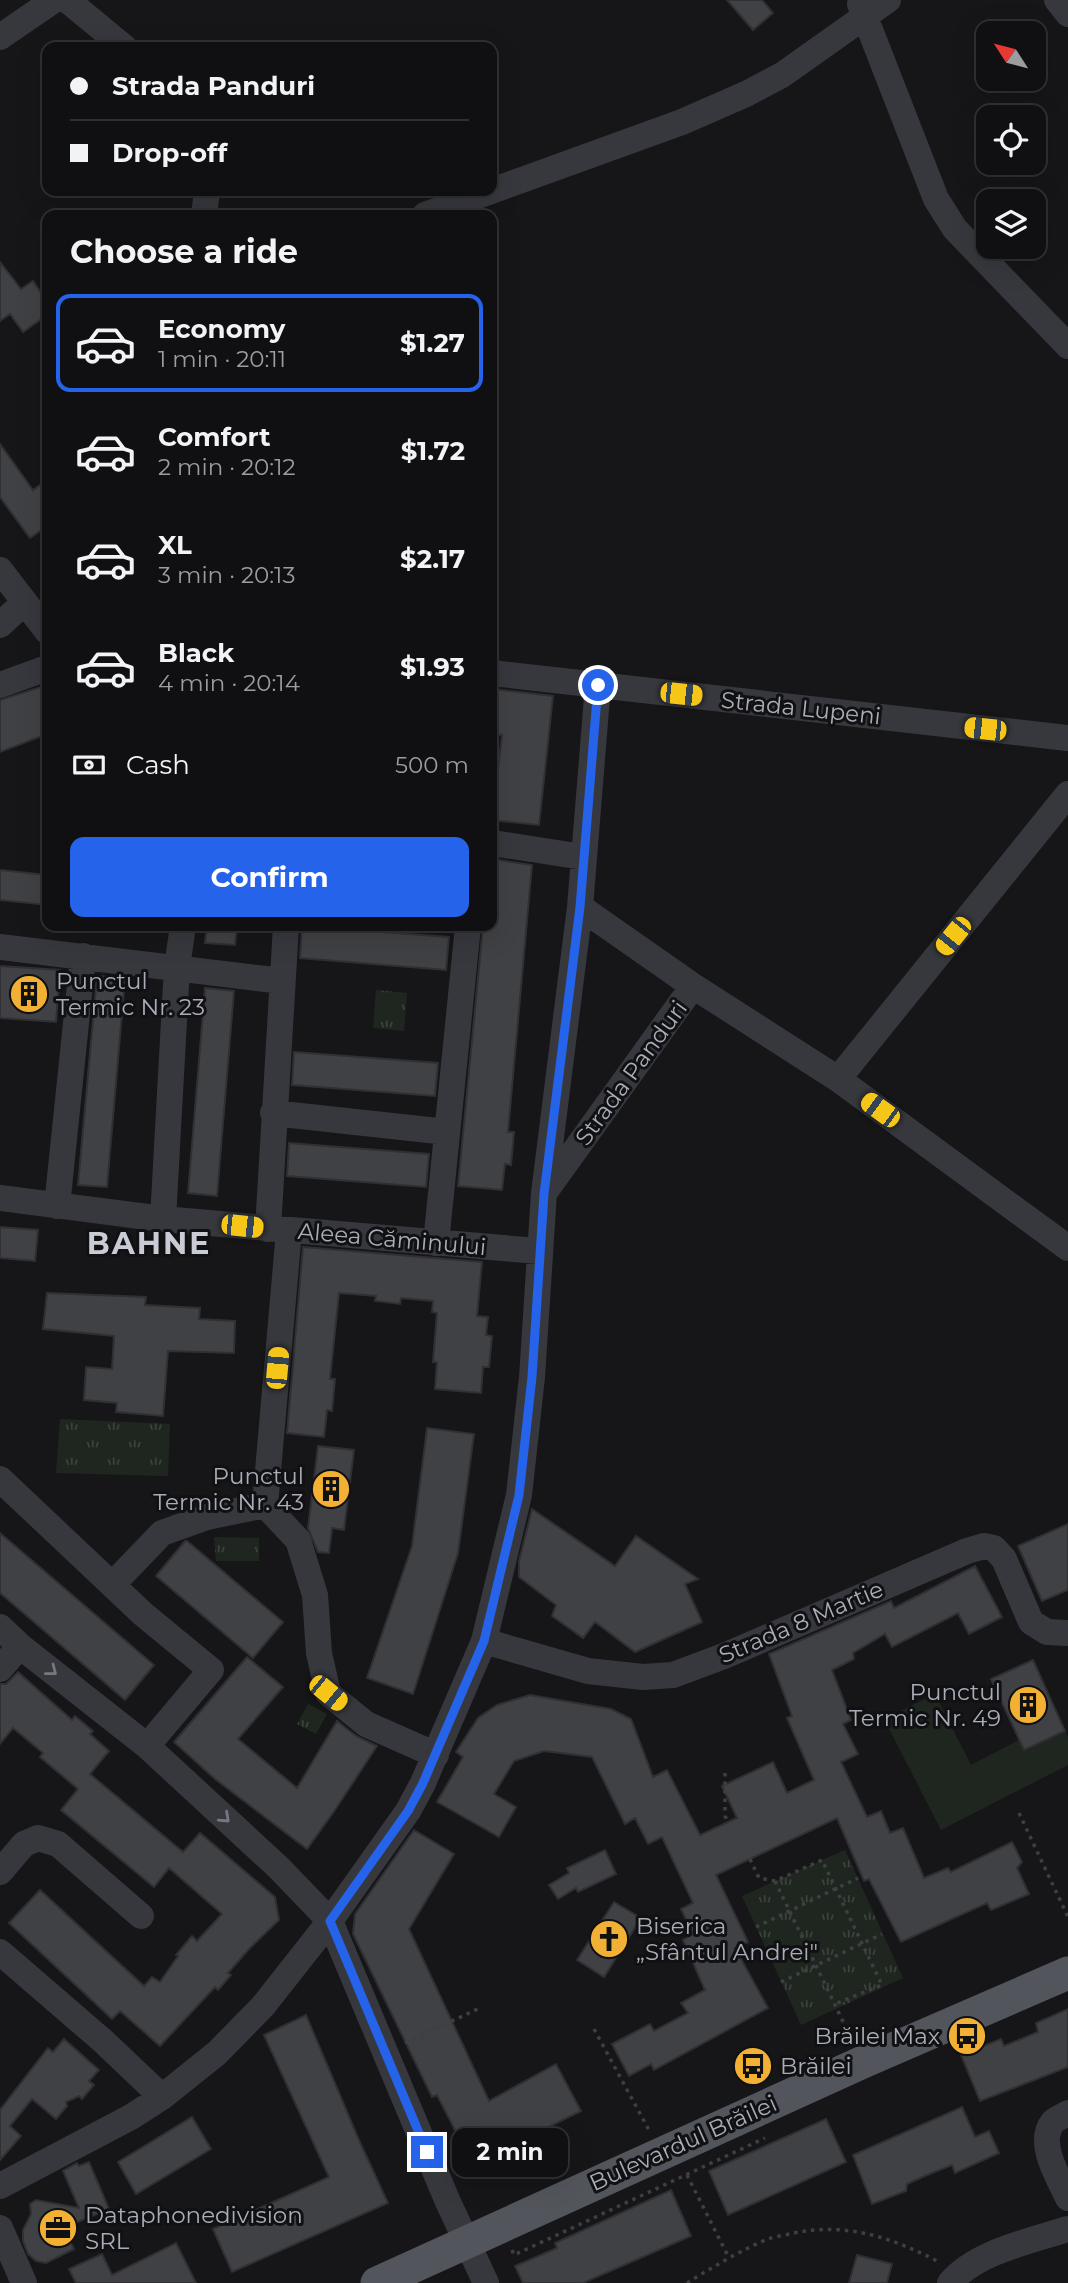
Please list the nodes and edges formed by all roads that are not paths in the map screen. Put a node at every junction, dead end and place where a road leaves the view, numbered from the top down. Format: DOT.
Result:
graph roads {
  1 [pos="54,0"];
  2 [pos="67,0"];
  3 [pos="888,0"];
  4 [pos="1057,0"];
  5 [pos="861,9"];
  6 [pos="1068,14"];
  7 [pos="0,37"];
  8 [pos="118,42"];
  9 [pos="497,189"];
  10 [pos="477,196"];
  11 [pos="439,210"];
  12 [pos="1068,346"];
  13 [pos="0,570"];
  14 [pos="25,602"];
  15 [pos="42,624"];
  16 [pos="0,625"];
  17 [pos="42,670"];
  18 [pos="497,674"];
  19 [pos="0,685"];
  20 [pos="598,685"];
  21 [pos="1068,738"];
  22 [pos="1068,794"];
  23 [pos="497,844"];
  24 [pos="583,857"];
  25 [pos="580,907"];
  26 [pos="182,931"];
  27 [pos="286,931"];
  28 [pos="467,931"];
  29 [pos="0,947"];
  30 [pos="83,956"];
  31 [pos="177,967"];
  32 [pos="282,981"];
  33 [pos="693,986"];
  34 [pos="838,1079"];
  35 [pos="273,1114"];
  36 [pos="447,1132"];
  37 [pos="544,1194"];
  38 [pos="0,1198"];
  39 [pos="58,1206"];
  40 [pos="163,1219"];
  41 [pos="279,1230"];
  42 [pos="436,1243"];
  43 [pos="1068,1248"];
  44 [pos="538,1251"];
  45 [pos="0,1479"];
  46 [pos="265,1504"];
  47 [pos="111,1585"];
  48 [pos="0,1627"];
  49 [pos="1068,1633"];
  50 [pos="484,1641"];
  51 [pos="20,1646"];
  52 [pos="0,1670"];
  53 [pos="148,1746"];
  54 [pos="436,1755"];
  55 [pos="0,1872"];
  56 [pos="141,1916"];
  57 [pos="330,1921"];
  58 [pos="0,1952"];
  59 [pos="1068,1973"];
  60 [pos="162,2097"];
  61 [pos="1068,2113"];
  62 [pos="0,2186"];
  63 [pos="1068,2198"];
  64 [pos="0,2228"];
  65 [pos="1068,2228"];
  66 [pos="466,2241"];
  67 [pos="955,2277"];
  68 [pos="24,2283"];
  69 [pos="377,2283"];
  70 [pos="486,2283"];
  1 -- 7 [label="street"];
  2 -- 8 [label="street"];
  3 -- 5 [label="street"];
  4 -- 6 [label="street"];
  5 -- 9 [label="street"];
  5 -- 12 [label="street"];
  10 -- 11 [label="street"];
  13 -- 14 [label="street"];
  14 -- 15 [label="street"];
  14 -- 16 [label="street"];
  17 -- 19 [label="street"];
  18 -- 20 [label="street, Strada Lupeni"];
  20 -- 21 [label="street, Strada Lupeni"];
  20 -- 24 [label="street, Strada Panduri"];
  22 -- 34 [label="street"];
  23 -- 24 [label="street"];
  24 -- 25 [label="street, Strada Panduri"];
  25 -- 33 [label="street, Strada Panduri"];
  25 -- 37 [label="street, Strada Panduri"];
  26 -- 31 [label="street"];
  27 -- 32 [label="street"];
  28 -- 36 [label="street"];
  29 -- 30 [label="street"];
  30 -- 31 [label="street"];
  30 -- 39 [label="street"];
  31 -- 32 [label="street"];
  31 -- 40 [label="street"];
  32 -- 35 [label="street"];
  33 -- 34 [label="street, Strada Panduri"];
  33 -- 37 [label="street, Strada Panduri"];
  34 -- 43 [label="street, Strada Panduri"];
  35 -- 36 [label="street"];
  35 -- 41 [label="street"];
  36 -- 42 [label="street"];
  37 -- 44 [label="street, Strada Panduri"];
  38 -- 39 [label="street, Aleea Căminului"];
  39 -- 40 [label="street, Aleea Căminului"];
  40 -- 41 [label="street, Aleea Căminului"];
  41 -- 42 [label="street, Aleea Căminului"];
  41 -- 46 [label="street"];
  42 -- 44 [label="street, Aleea Căminului"];
  44 -- 50 [label="street, Strada Panduri"];
  45 -- 47 [label="street"];
  46 -- 47 [label="street"];
  46 -- 54 [label="street"];
  47 -- 53 [label="street"];
  48 -- 51 [label="street"];
  49 -- 50 [label="street, Strada 8 Martie"];
  50 -- 54 [label="street, Strada Panduri"];
  51 -- 52 [label="street"];
  51 -- 53 [label="street, one-way"];
  53 -- 57 [label="street, one-way"];
  54 -- 57 [label="street, Strada Panduri"];
  55 -- 56 [label="street"];
  57 -- 60 [label="street, Strada Panduri"];
  57 -- 66 [label="street"];
  58 -- 60 [label="street"];
  59 -- 66 [label="main road, Bulevardul Brăilei"];
  60 -- 62 [label="street, Strada Panduri"];
  61 -- 63 [label="street"];
  64 -- 68 [label="street"];
  65 -- 67 [label="street"];
  66 -- 69 [label="main road, Bulevardul Brăilei"];
  66 -- 70 [label="street"];
}
